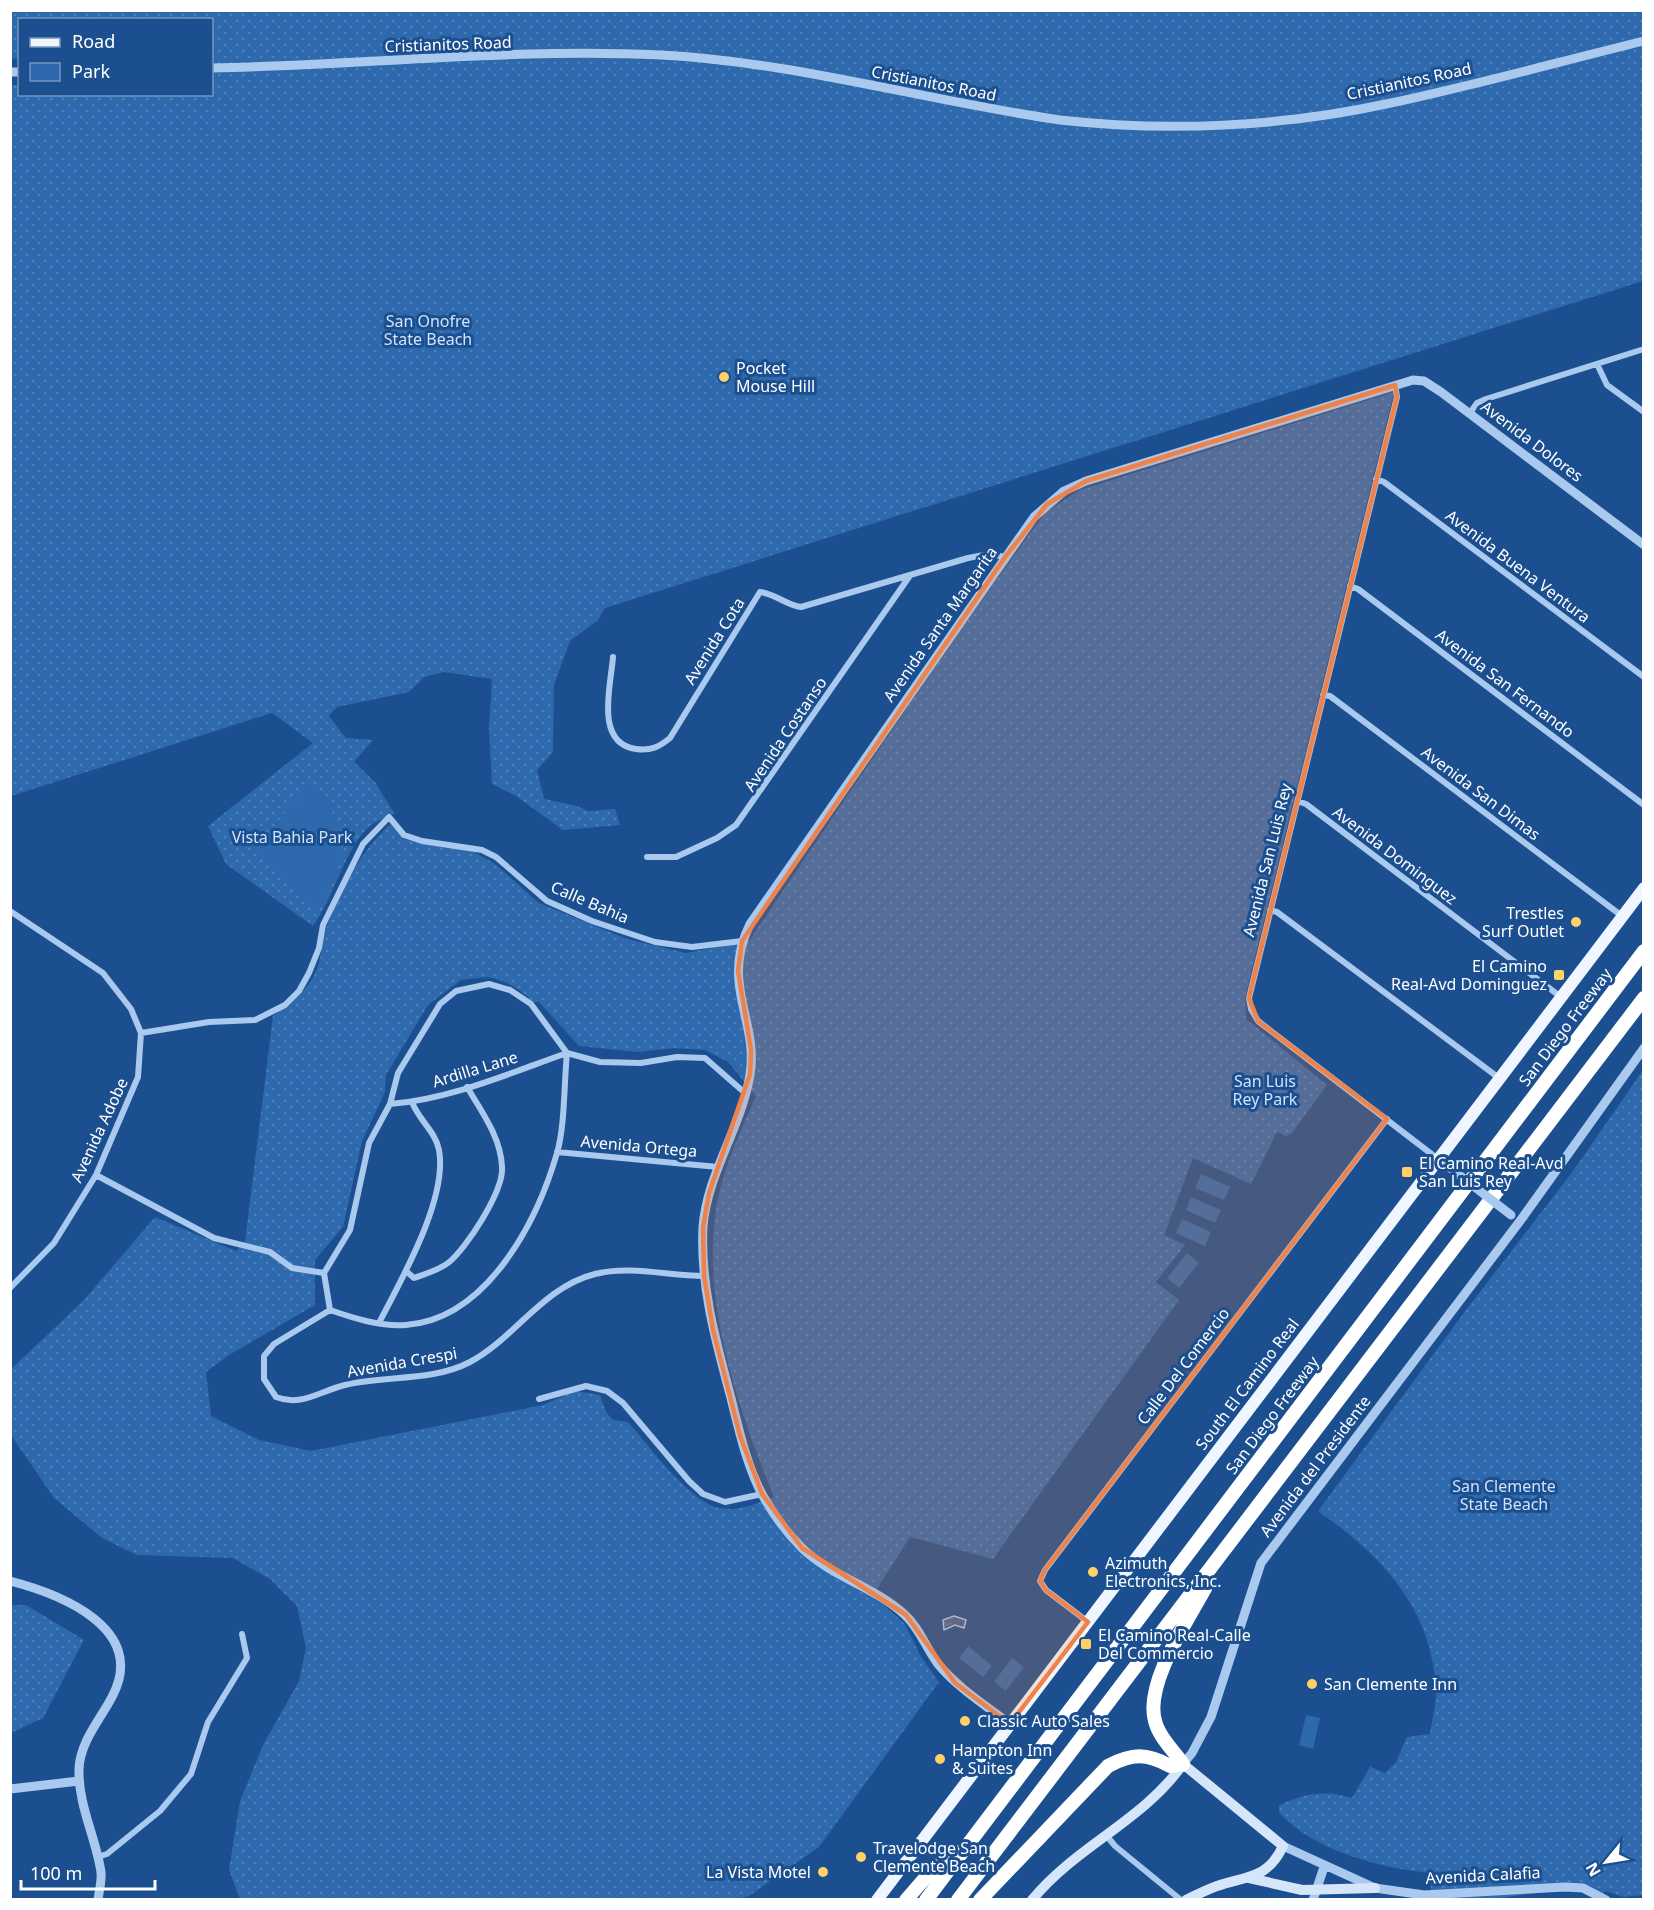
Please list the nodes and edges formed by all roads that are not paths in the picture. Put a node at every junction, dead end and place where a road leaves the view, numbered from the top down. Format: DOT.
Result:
graph roads {
  1 [pos="1644,41"];
  2 [pos="213,68"];
  3 [pos="1644,349"];
  4 [pos="1597,364"];
  5 [pos="1395,385"];
  6 [pos="1644,412"];
  7 [pos="1470,413"];
  8 [pos="1376,479"];
  9 [pos="1644,545"];
  10 [pos="1005,557"];
  11 [pos="909,576"];
  12 [pos="1350,586"];
  13 [pos="613,657"];
  14 [pos="1644,677"];
  15 [pos="1323,695"];
  16 [pos="1298,801"];
  17 [pos="1644,805"];
  18 [pos="647,857"];
  19 [pos="1644,888"];
  20 [pos="1270,910"];
  21 [pos="10,911"];
  22 [pos="1622,916"];
  23 [pos="742,941"];
  24 [pos="1644,951"];
  25 [pos="1562,997"];
  26 [pos="1644,998"];
  27 [pos="141,1033"];
  28 [pos="1644,1048"];
  29 [pos="567,1053"];
  30 [pos="1499,1078"];
  31 [pos="467,1087"];
  32 [pos="745,1093"];
  33 [pos="412,1102"];
  34 [pos="390,1104"];
  35 [pos="1387,1119"];
  36 [pos="557,1152"];
  37 [pos="1438,1159"];
  38 [pos="718,1167"];
  39 [pos="96,1175"];
  40 [pos="1520,1221"];
  41 [pos="406,1271"];
  42 [pos="324,1273"];
  43 [pos="704,1276"];
  44 [pos="10,1288"];
  45 [pos="330,1310"];
  46 [pos="379,1323"];
  47 [pos="539,1399"];
  48 [pos="762,1494"];
  49 [pos="1227,1547"];
  50 [pos="10,1581"];
  51 [pos="1088,1622"];
  52 [pos="242,1634"];
  53 [pos="1010,1724"];
  54 [pos="1184,1764"];
  55 [pos="79,1781"];
  56 [pos="10,1789"];
  57 [pos="1106,1835"];
  58 [pos="969,1843"];
  59 [pos="1283,1846"];
  60 [pos="97,1857"];
  61 [pos="1324,1867"];
  62 [pos="1249,1878"];
  63 [pos="1375,1888"];
  64 [pos="1314,1895"];
  65 [pos="98,1899"];
  66 [pos="877,1899"];
  67 [pos="906,1899"];
  68 [pos="926,1899"];
  69 [pos="958,1899"];
  70 [pos="980,1899"];
  71 [pos="1032,1899"];
  72 [pos="1181,1899"];
  73 [pos="1186,1899"];
  74 [pos="1606,1899"];
  1 -- 2 [label="street, Cristianitos Road"];
  3 -- 4 [label="street"];
  4 -- 6 [label="street"];
  4 -- 7 [label="street"];
  5 -- 7 [label="street, Avenida Dolores"];
  5 -- 8 [label="street, Avenida San Luis Rey"];
  5 -- 10 [label="street, Avenida Santa Margarita"];
  7 -- 9 [label="street, Avenida Dolores"];
  8 -- 12 [label="street, Avenida San Luis Rey"];
  8 -- 14 [label="street, Avenida Buena Ventura"];
  10 -- 11 [label="street, Avenida Cota"];
  10 -- 23 [label="street, Avenida Santa Margarita"];
  11 -- 13 [label="street, Avenida Cota"];
  11 -- 18 [label="street, Avenida Costanso"];
  12 -- 15 [label="street, Avenida San Luis Rey"];
  12 -- 17 [label="street, Avenida San Fernando"];
  15 -- 16 [label="street, Avenida San Luis Rey"];
  15 -- 22 [label="street, Avenida San Dimas"];
  16 -- 20 [label="street, Avenida San Luis Rey"];
  16 -- 25 [label="street, Avenida Dominguez"];
  19 -- 22 [label="main road, South El Camino Real"];
  20 -- 30 [label="street"];
  20 -- 35 [label="street, Avenida San Luis Rey"];
  21 -- 27 [label="street, Avenida Adobe"];
  22 -- 25 [label="main road, South El Camino Real"];
  23 -- 27 [label="street, Calle Bahia"];
  23 -- 32 [label="street, Avenida Santa Margarita"];
  24 -- 58 [label="highway, San Diego Freeway"];
  25 -- 30 [label="main road, South El Camino Real"];
  26 -- 49 [label="highway"];
  27 -- 39 [label="street, Avenida Adobe"];
  28 -- 40 [label="street, Avenida del Presidente"];
  29 -- 31 [label="street, Ardilla Lane"];
  29 -- 32 [label="street"];
  29 -- 34 [label="street"];
  29 -- 36 [label="street"];
  30 -- 37 [label="main road, South El Camino Real"];
  31 -- 33 [label="street, Ardilla Lane"];
  31 -- 41 [label="street"];
  32 -- 38 [label="street, Avenida Santa Margarita"];
  33 -- 34 [label="street, Ardilla Lane"];
  33 -- 41 [label="street"];
  34 -- 42 [label="street"];
  35 -- 37 [label="street, Avenida San Luis Rey"];
  35 -- 51 [label="street, Calle Del Comercio"];
  36 -- 38 [label="street, Avenida Ortega"];
  36 -- 46 [label="street"];
  37 -- 40 [label="street, Avenida San Luis Rey, bridge"];
  37 -- 51 [label="main road, South El Camino Real"];
  38 -- 43 [label="street, Avenida Santa Margarita"];
  39 -- 42 [label="street"];
  39 -- 44 [label="street, Avenida Adobe"];
  40 -- 54 [label="street, Avenida del Presidente"];
  41 -- 46 [label="street"];
  42 -- 45 [label="street"];
  43 -- 45 [label="street, Avenida Crespi"];
  43 -- 48 [label="street, Avenida Santa Margarita"];
  45 -- 46 [label="street"];
  47 -- 48 [label="street"];
  48 -- 53 [label="street, Avenida Santa Margarita"];
  49 -- 54 [label="highway"];
  49 -- 69 [label="highway"];
  50 -- 55 [label="street"];
  51 -- 53 [label="main road, South El Camino Real"];
  52 -- 60 [label="street"];
  53 -- 66 [label="main road, South El Camino Real"];
  54 -- 57 [label="main road, Avenida del Presidente"];
  54 -- 59 [label="main road, Avenida Calafia"];
  54 -- 70 [label="highway"];
  55 -- 56 [label="street"];
  55 -- 60 [label="street"];
  57 -- 71 [label="main road, Avenida del Presidente"];
  57 -- 72 [label="street"];
  58 -- 67 [label="highway"];
  58 -- 68 [label="highway, San Diego Freeway"];
  59 -- 61 [label="street, Avenida Calafia"];
  59 -- 62 [label="main road"];
  60 -- 65 [label="street"];
  61 -- 63 [label="street, Avenida Calafia"];
  61 -- 64 [label="street"];
  62 -- 64 [label="main road"];
  62 -- 73 [label="main road"];
  63 -- 64 [label="main road"];
  63 -- 74 [label="street, Avenida Calafia"];
}
